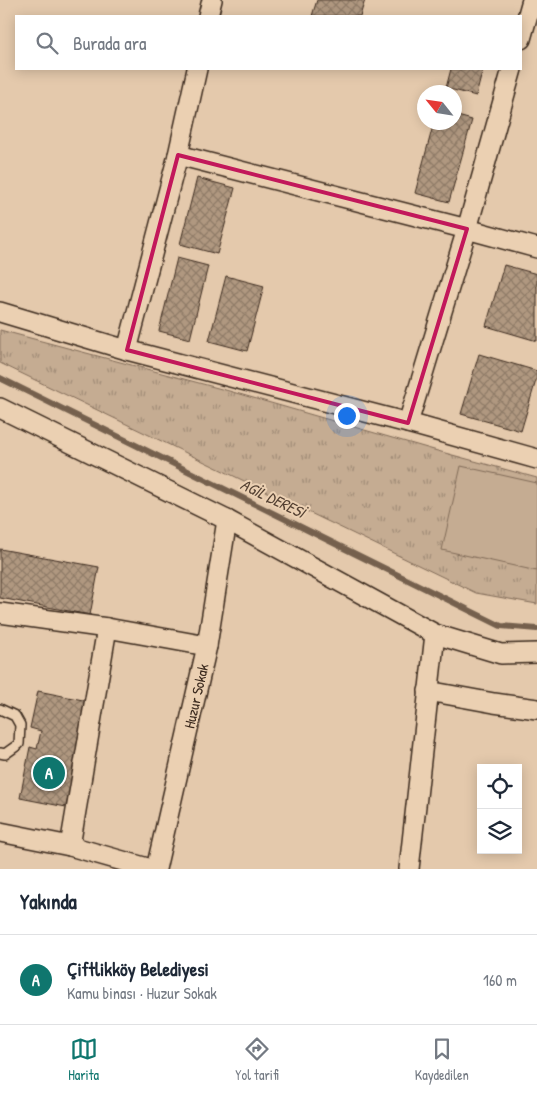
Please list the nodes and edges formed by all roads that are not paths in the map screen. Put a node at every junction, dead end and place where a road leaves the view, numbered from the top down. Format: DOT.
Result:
graph roads {
  1 [pos="212,0"];
  2 [pos="532,0"];
  3 [pos="208,15"];
  4 [pos="522,35"];
  5 [pos="197,70"];
  6 [pos="512,70"];
  7 [pos="178,155"];
  8 [pos="467,229"];
  9 [pos="537,248"];
  10 [pos="0,312"];
  11 [pos="127,350"];
  12 [pos="0,408"];
  13 [pos="408,423"];
  14 [pos="537,459"];
  15 [pos="227,520"];
  16 [pos="0,613"];
  17 [pos="107,628"];
  18 [pos="434,634"];
  19 [pos="207,646"];
  20 [pos="537,653"];
  21 [pos="428,692"];
  22 [pos="0,709"];
  23 [pos="537,709"];
  24 [pos="0,753"];
  25 [pos="0,832"];
  26 [pos="70,846"];
  27 [pos="151,869"];
  28 [pos="156,869"];
  29 [pos="409,869"];
  1 -- 3 [label="street"];
  2 -- 4 [label="street"];
  5 -- 7 [label="street"];
  6 -- 8 [label="street"];
  7 -- 8 [label="street"];
  7 -- 11 [label="street"];
  8 -- 9 [label="street"];
  8 -- 13 [label="street"];
  10 -- 11 [label="street"];
  11 -- 13 [label="street"];
  12 -- 15 [label="street"];
  13 -- 14 [label="street"];
  15 -- 18 [label="street"];
  15 -- 19 [label="street, Huzur Sokak"];
  16 -- 17 [label="street"];
  17 -- 19 [label="street"];
  17 -- 26 [label="street"];
  18 -- 20 [label="street"];
  18 -- 21 [label="street"];
  19 -- 28 [label="street, Huzur Sokak"];
  21 -- 23 [label="street"];
  21 -- 29 [label="street"];
  22 -- 24 [label="lane"];
  25 -- 26 [label="street"];
  26 -- 27 [label="street"];
}
